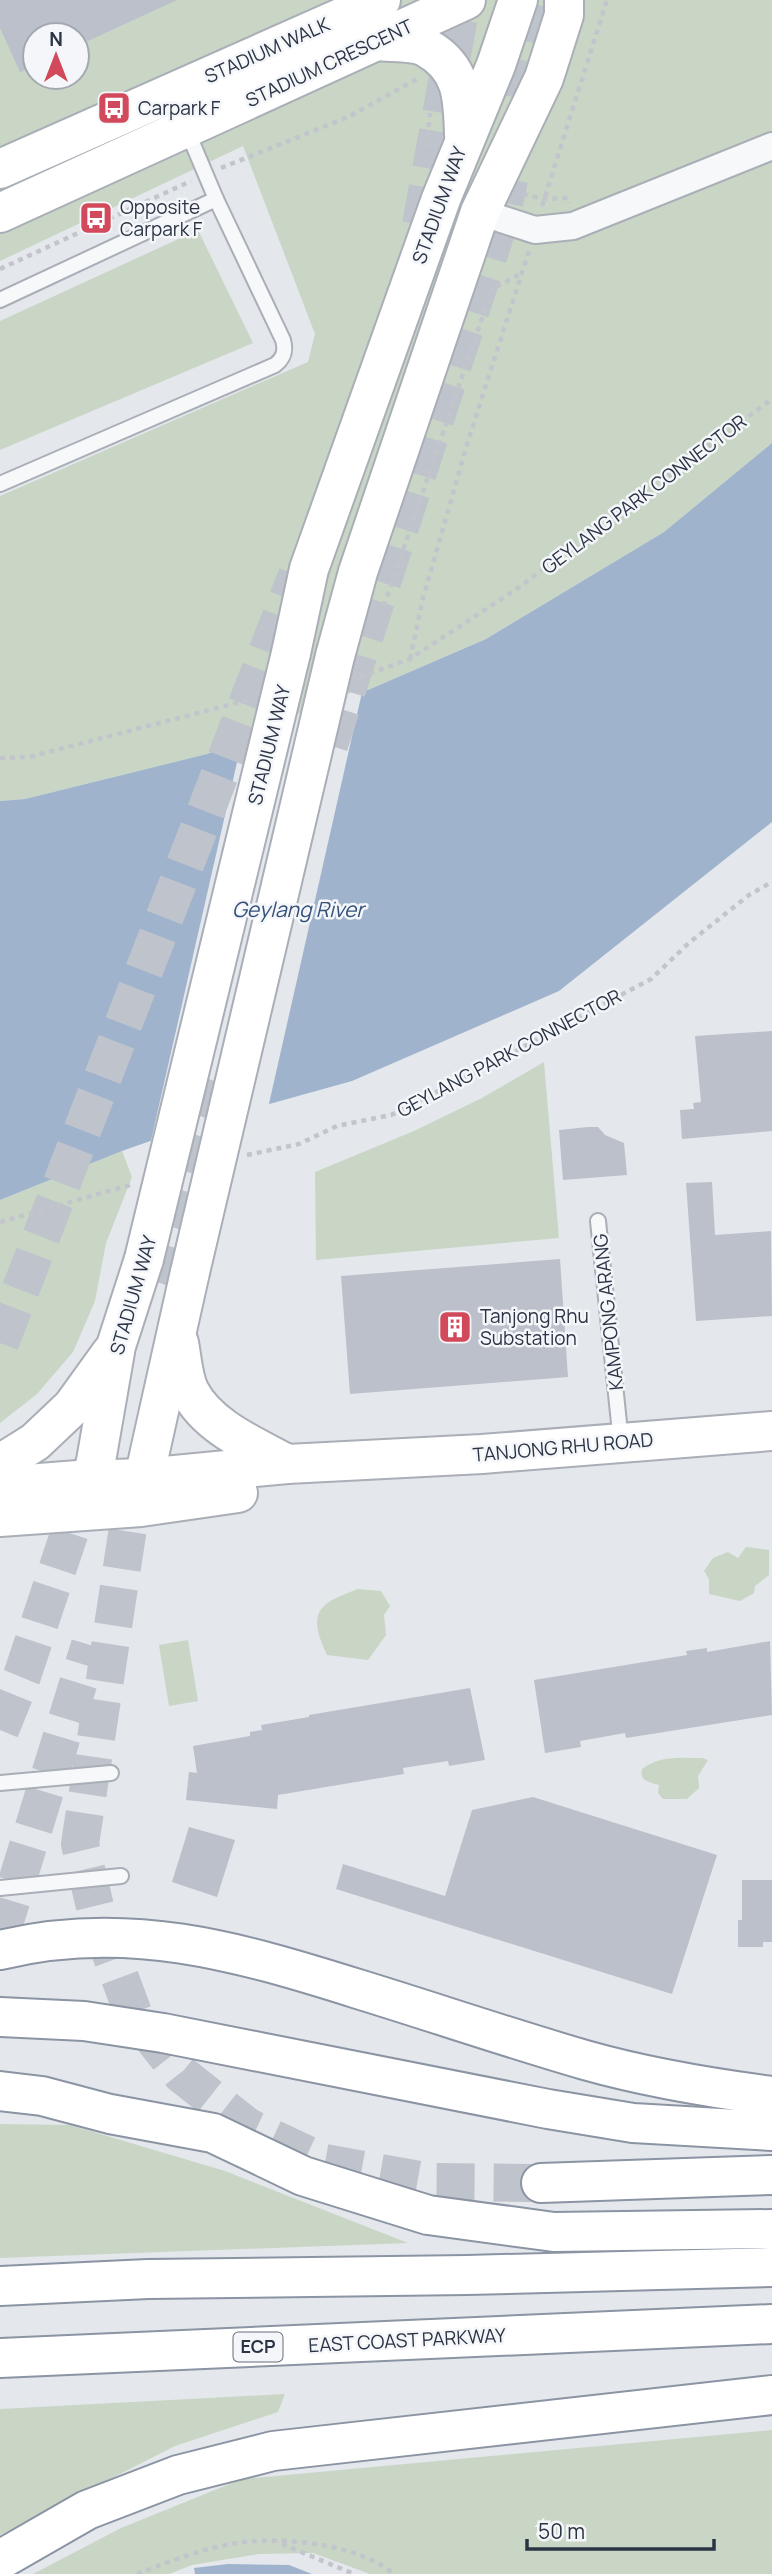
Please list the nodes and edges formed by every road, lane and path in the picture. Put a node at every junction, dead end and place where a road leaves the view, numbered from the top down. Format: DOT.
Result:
graph roads {
  1 [pos="381,0"];
  2 [pos="466,0"];
  3 [pos="518,0"];
  4 [pos="564,0"];
  5 [pos="607,0"];
  6 [pos="377,41"];
  7 [pos="426,74"];
  8 [pos="178,111"];
  9 [pos="464,140"];
  10 [pos="772,146"];
  11 [pos="0,169"];
  12 [pos="206,174"];
  13 [pos="216,199"];
  14 [pos="486,199"];
  15 [pos="544,199"];
  16 [pos="0,213"];
  17 [pos="573,226"];
  18 [pos="535,230"];
  19 [pos="0,270"];
  20 [pos="523,273"];
  21 [pos="0,300"];
  22 [pos="772,399"];
  23 [pos="0,484"];
  24 [pos="379,619"];
  25 [pos="232,703"];
  26 [pos="0,758"];
  27 [pos="772,882"];
  28 [pos="240,1157"];
  29 [pos="143,1181"];
  30 [pos="598,1221"];
  31 [pos="0,1222"];
  32 [pos="177,1331"];
  33 [pos="116,1346"];
  34 [pos="772,1431"];
  35 [pos="621,1442"];
  36 [pos="354,1461"];
  37 [pos="0,1464"];
  38 [pos="287,1464"];
  39 [pos="0,1486"];
  40 [pos="142,1493"];
  41 [pos="88,1495"];
  42 [pos="0,1517"];
  43 [pos="111,1773"];
  44 [pos="0,1783"];
  45 [pos="121,1876"];
  46 [pos="0,1888"];
  47 [pos="0,1950"];
  48 [pos="0,2017"];
  49 [pos="0,2091"];
  50 [pos="772,2096"];
  51 [pos="772,2131"];
  52 [pos="772,2175"];
  53 [pos="541,2183"];
  54 [pos="772,2229"];
  55 [pos="772,2267"];
  56 [pos="0,2286"];
  57 [pos="772,2324"];
  58 [pos="0,2358"];
  59 [pos="772,2374"];
  60 [pos="772,2395"];
  61 [pos="273,2451"];
  62 [pos="278,2542"];
  63 [pos="0,2560"];
  64 [pos="137,2574"];
  65 [pos="354,2574"];
  66 [pos="394,2574"];
  1 -- 8 [label="main road, STADIUM WALK"];
  2 -- 6 [label="main road, STADIUM CRESCENT"];
  3 -- 9 [label="main road, STADIUM WAY"];
  4 -- 14 [label="main road"];
  5 -- 15 [label="path"];
  6 -- 8 [label="main road, STADIUM CRESCENT"];
  6 -- 9 [label="main road"];
  7 -- 12 [label="path"];
  8 -- 11 [label="main road, STADIUM WALK"];
  8 -- 12 [label="lane"];
  8 -- 16 [label="main road, STADIUM CRESCENT"];
  9 -- 33 [label="main road, STADIUM WAY, bridge"];
  10 -- 17 [label="street"];
  12 -- 13 [label="lane"];
  12 -- 19 [label="path"];
  13 -- 21 [label="lane"];
  13 -- 23 [label="lane"];
  14 -- 15 [label="path"];
  14 -- 18 [label="street"];
  14 -- 32 [label="main road, bridge"];
  15 -- 17 [label="path"];
  15 -- 18 [label="path"];
  17 -- 18 [label="street"];
  18 -- 20 [label="path"];
  20 -- 22 [label="path, GEYLANG PARK CONNECTOR"];
  20 -- 24 [label="path"];
  25 -- 26 [label="path"];
  27 -- 28 [label="path, GEYLANG PARK CONNECTOR"];
  29 -- 31 [label="path"];
  30 -- 35 [label="lane, KAMPONG ARANG"];
  32 -- 38 [label="main road"];
  32 -- 40 [label="main road"];
  33 -- 37 [label="main road"];
  33 -- 41 [label="main road, STADIUM WAY"];
  34 -- 35 [label="main road, TANJONG RHU ROAD"];
  35 -- 36 [label="main road, TANJONG RHU ROAD"];
  36 -- 38 [label="main road, TANJONG RHU ROAD"];
  36 -- 40 [label="main road, TANJONG RHU ROAD"];
  38 -- 40 [label="main road, TANJONG RHU ROAD"];
  39 -- 41 [label="main road, TANJONG RHU ROAD"];
  40 -- 41 [label="main road, TANJONG RHU ROAD"];
  41 -- 42 [label="main road, TANJONG RHU ROAD"];
  43 -- 44 [label="lane"];
  45 -- 46 [label="lane"];
  47 -- 50 [label="main road"];
  48 -- 51 [label="main road"];
  49 -- 54 [label="main road"];
  52 -- 53 [label="main road"];
  55 -- 56 [label="main road"];
  57 -- 58 [label="main road, EAST COAST PARKWAY / ECP"];
  59 -- 61 [label="main road"];
  60 -- 61 [label="main road"];
  61 -- 63 [label="main road"];
  62 -- 64 [label="path"];
  62 -- 65 [label="path"];
  62 -- 66 [label="path"];
}
